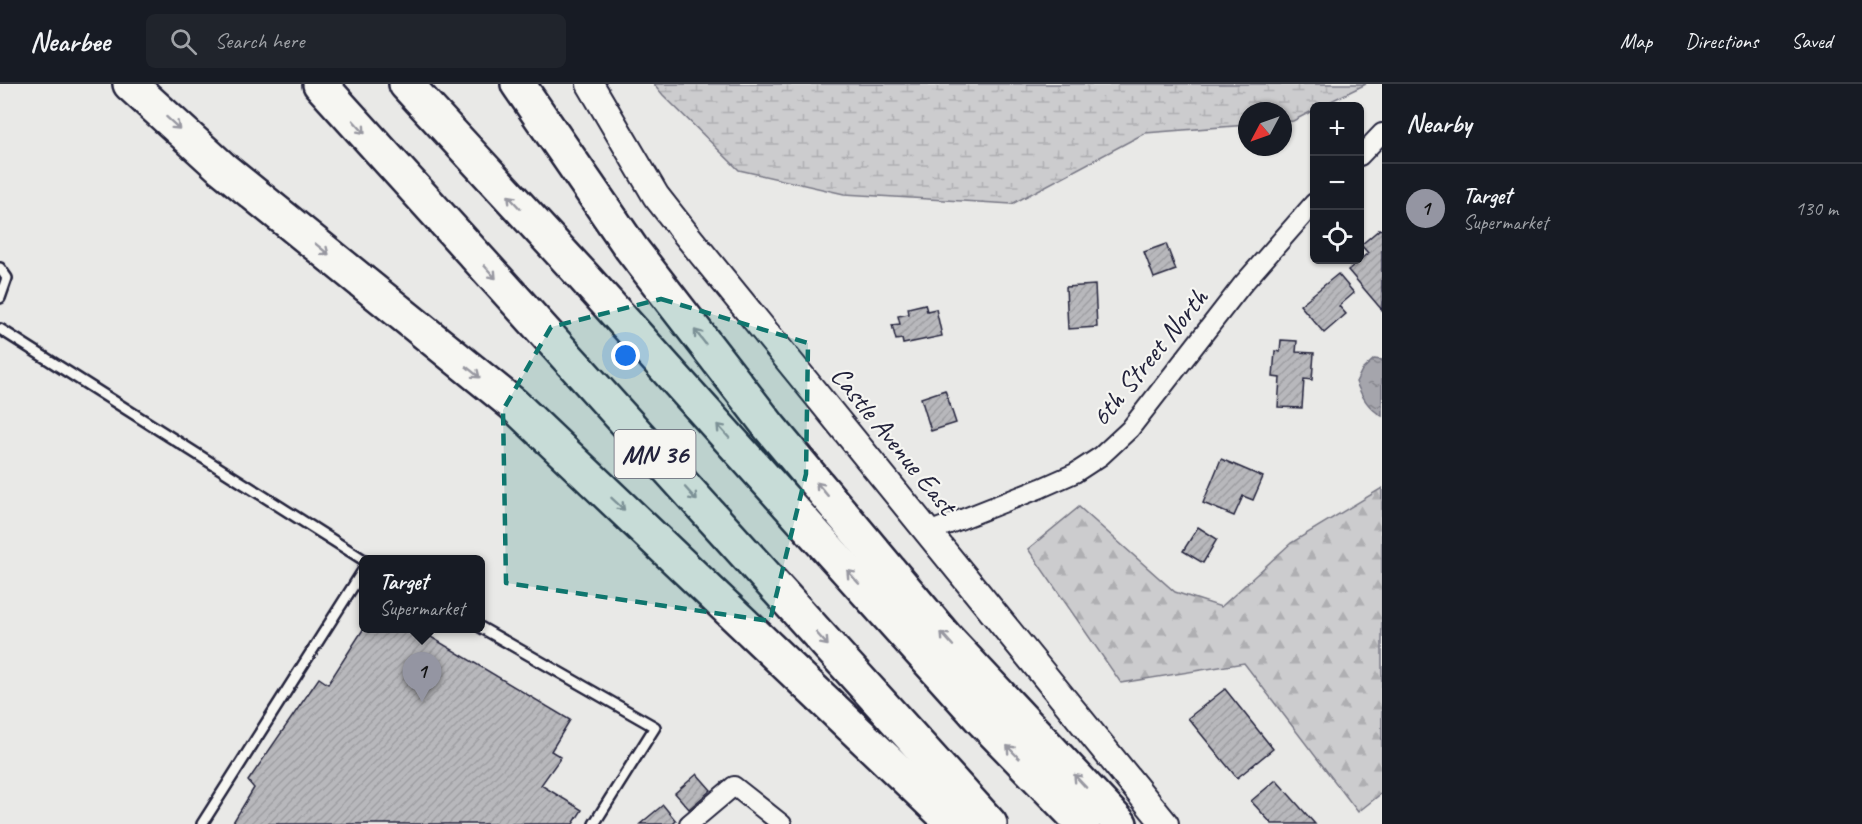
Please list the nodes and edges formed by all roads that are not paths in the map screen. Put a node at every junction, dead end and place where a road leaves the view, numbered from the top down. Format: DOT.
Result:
graph roads {
  1 [pos="130,84"];
  2 [pos="320,84"];
  3 [pos="406,84"];
  4 [pos="518,84"];
  5 [pos="590,84"];
  6 [pos="1382,133"];
  7 [pos="1364,151"];
  8 [pos="1310,208"];
  9 [pos="0,268"];
  10 [pos="0,298"];
  11 [pos="0,329"];
  12 [pos="929,532"];
  13 [pos="359,557"];
  14 [pos="359,574"];
  15 [pos="485,630"];
  16 [pos="202,824"];
  17 [pos="594,824"];
  18 [pos="689,824"];
  19 [pos="782,824"];
  20 [pos="954,824"];
  21 [pos="990,824"];
  22 [pos="1083,824"];
  23 [pos="1120,824"];
  24 [pos="1165,824"];
  1 -- 20 [label="highway, one-way"];
  2 -- 21 [label="highway, MN 36, one-way"];
  22 -- 3 [label="highway, MN 36, one-way"];
  23 -- 4 [label="highway, one-way"];
  5 -- 12 [label="street, Castle Avenue East"];
  6 -- 7 [label="street"];
  8 -- 12 [label="street, 6th Street North"];
  9 -- 10 [label="lane"];
  11 -- 13 [label="lane"];
  12 -- 24 [label="street, Castle Avenue East"];
  14 -- 16 [label="lane"];
  15 -- 17 [label="lane"];
  18 -- 19 [label="street"];
}
